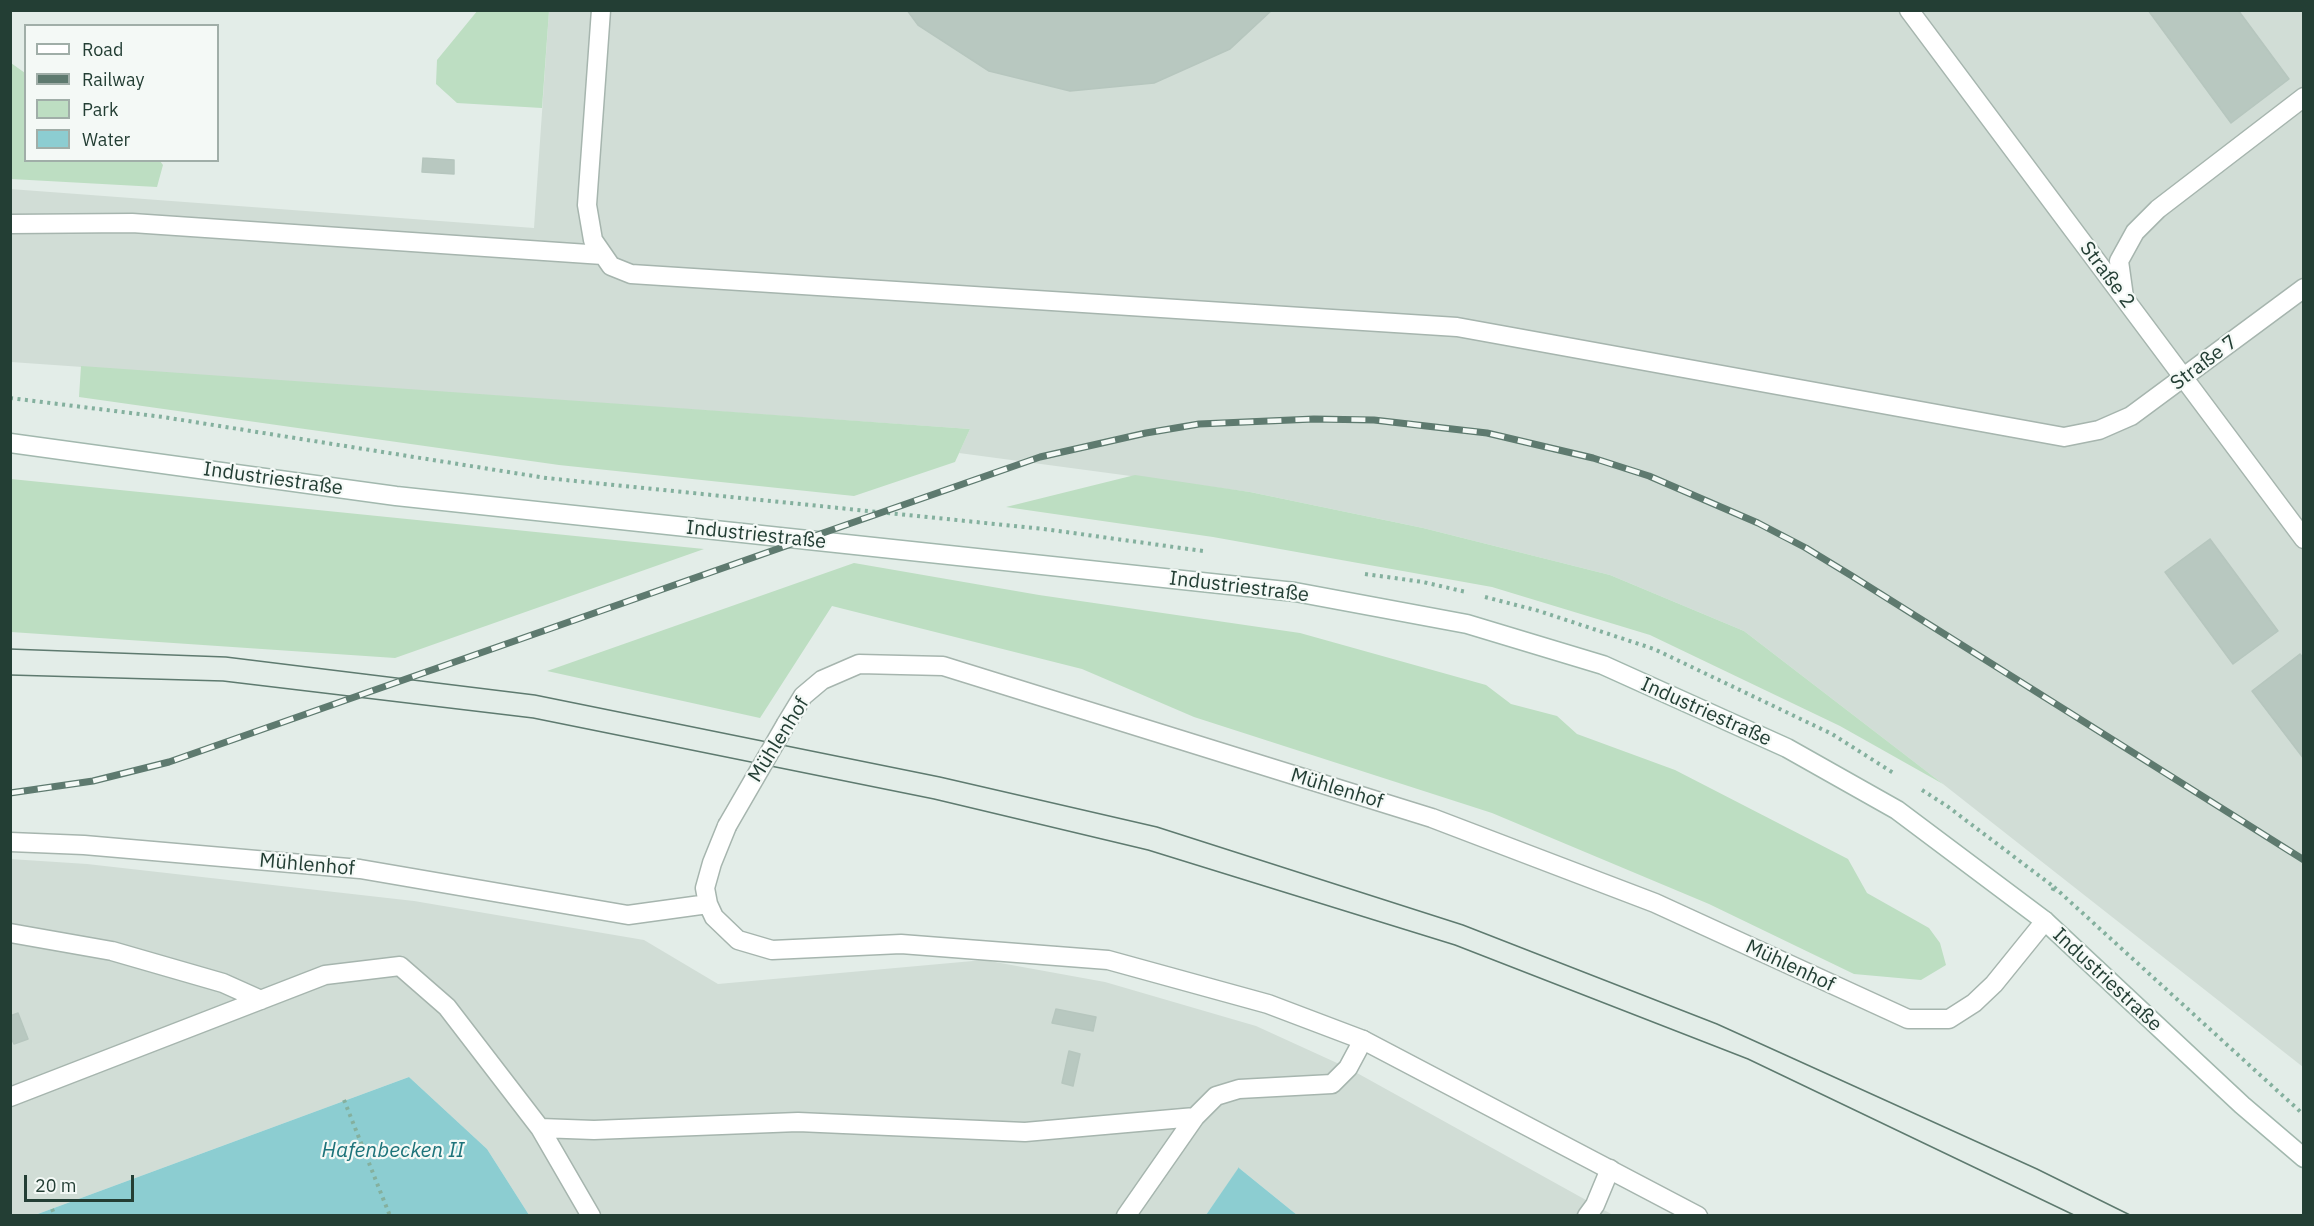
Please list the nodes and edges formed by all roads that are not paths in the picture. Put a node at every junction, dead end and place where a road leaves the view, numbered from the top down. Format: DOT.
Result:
graph roads {
  1 [pos="601,10"];
  2 [pos="1909,10"];
  3 [pos="2304,97"];
  4 [pos="10,224"];
  5 [pos="603,255"];
  6 [pos="2304,288"];
  7 [pos="2124,298"];
  8 [pos="2185,378"];
  9 [pos="10,443"];
  10 [pos="2304,539"];
  11 [pos="10,842"];
  12 [pos="708,904"];
  13 [pos="2045,921"];
  14 [pos="10,933"];
  15 [pos="261,1000"];
  16 [pos="1364,1040"];
  17 [pos="10,1097"];
  18 [pos="1195,1117"];
  19 [pos="540,1128"];
  20 [pos="2304,1158"];
  21 [pos="1610,1169"];
  22 [pos="591,1215"];
  23 [pos="1126,1215"];
  24 [pos="1587,1215"];
  25 [pos="1698,1215"];
  1 -- 5 [label="street"];
  2 -- 7 [label="street, Straße 2"];
  3 -- 7 [label="street"];
  4 -- 5 [label="street"];
  5 -- 8 [label="street, Straße 7"];
  6 -- 8 [label="street, Straße 7"];
  7 -- 8 [label="street, Straße 2"];
  8 -- 10 [label="street, Straße 2"];
  9 -- 13 [label="street, Industriestraße"];
  11 -- 12 [label="street, Mühlenhof"];
  12 -- 13 [label="street, Mühlenhof, bridge"];
  12 -- 16 [label="street"];
  13 -- 20 [label="street, Industriestraße"];
  14 -- 15 [label="street"];
  15 -- 17 [label="street"];
  15 -- 19 [label="street"];
  16 -- 18 [label="street"];
  16 -- 21 [label="street"];
  18 -- 19 [label="street"];
  18 -- 23 [label="street"];
  19 -- 22 [label="street"];
  21 -- 24 [label="street"];
  21 -- 25 [label="street"];
}
